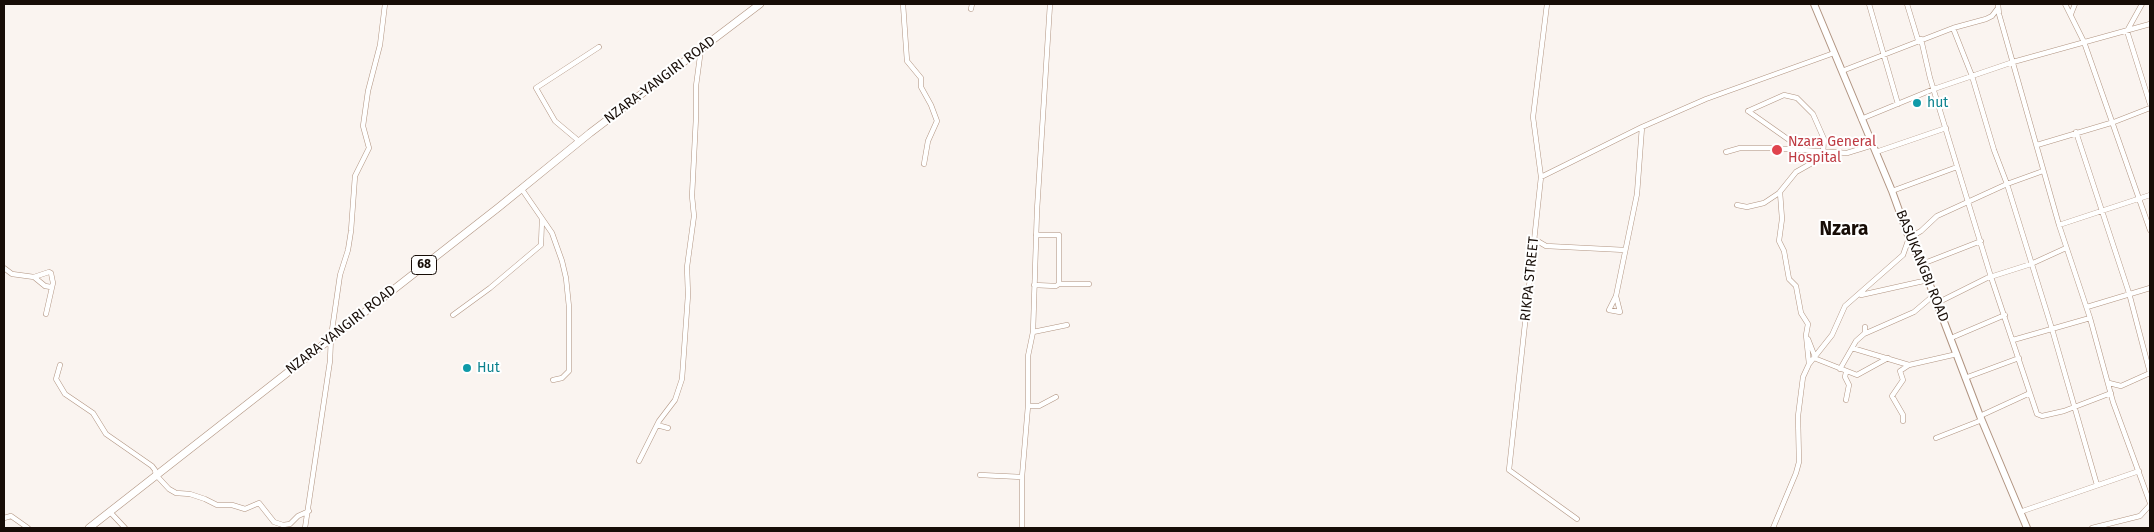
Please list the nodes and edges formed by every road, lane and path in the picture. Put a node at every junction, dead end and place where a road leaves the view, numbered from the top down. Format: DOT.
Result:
graph roads {
  1 [pos="385,4"];
  2 [pos="760,4"];
  3 [pos="903,4"];
  4 [pos="1050,4"];
  5 [pos="1547,4"];
  6 [pos="1814,4"];
  7 [pos="1869,4"];
  8 [pos="1907,4"];
  9 [pos="2065,4"];
  10 [pos="2075,4"];
  11 [pos="2142,4"];
  12 [pos="1998,6"];
  13 [pos="2071,14"];
  14 [pos="2150,24"];
  15 [pos="1953,28"];
  16 [pos="2127,31"];
  17 [pos="1919,40"];
  18 [pos="2084,42"];
  19 [pos="599,47"];
  20 [pos="701,48"];
  21 [pos="1834,53"];
  22 [pos="1884,55"];
  23 [pos="2013,62"];
  24 [pos="1842,71"];
  25 [pos="1972,76"];
  26 [pos="1934,89"];
  27 [pos="1898,104"];
  28 [pos="2150,104"];
  29 [pos="2150,108"];
  30 [pos="1861,119"];
  31 [pos="2114,122"];
  32 [pos="1642,127"];
  33 [pos="1946,128"];
  34 [pos="2076,132"];
  35 [pos="580,142"];
  36 [pos="1792,142"];
  37 [pos="1873,145"];
  38 [pos="2037,145"];
  39 [pos="1726,152"];
  40 [pos="1876,152"];
  41 [pos="1823,153"];
  42 [pos="924,164"];
  43 [pos="1958,166"];
  44 [pos="2043,171"];
  45 [pos="1541,177"];
  46 [pos="2007,184"];
  47 [pos="521,188"];
  48 [pos="1892,191"];
  49 [pos="1780,192"];
  50 [pos="2150,195"];
  51 [pos="2140,198"];
  52 [pos="1969,201"];
  53 [pos="1737,205"];
  54 [pos="2103,211"];
  55 [pos="542,219"];
  56 [pos="2059,225"];
  57 [pos="2150,230"];
  58 [pos="1036,235"];
  59 [pos="1909,238"];
  60 [pos="1534,239"];
  61 [pos="1981,241"];
  62 [pos="2066,248"];
  63 [pos="1625,250"];
  64 [pos="1922,264"];
  65 [pos="2031,264"];
  66 [pos="4,268"];
  67 [pos="34,277"];
  68 [pos="1992,277"];
  69 [pos="1928,280"];
  70 [pos="1059,284"];
  71 [pos="1089,284"];
  72 [pos="1034,285"];
  73 [pos="52,287"];
  74 [pos="2150,288"];
  75 [pos="2128,293"];
  76 [pos="1859,295"];
  77 [pos="1616,296"];
  78 [pos="1934,296"];
  79 [pos="1937,303"];
  80 [pos="2087,307"];
  81 [pos="46,314"];
  82 [pos="453,315"];
  83 [pos="2005,315"];
  84 [pos="2090,318"];
  85 [pos="1067,325"];
  86 [pos="1865,327"];
  87 [pos="2052,328"];
  88 [pos="1033,332"];
  89 [pos="1864,334"];
  90 [pos="1806,335"];
  91 [pos="331,337"];
  92 [pos="1951,338"];
  93 [pos="2014,340"];
  94 [pos="1852,348"];
  95 [pos="1957,354"];
  96 [pos="1815,357"];
  97 [pos="1888,358"];
  98 [pos="2019,358"];
  99 [pos="1809,364"];
  100 [pos="60,365"];
  101 [pos="1909,365"];
  102 [pos="1840,369"];
  103 [pos="1846,372"];
  104 [pos="2150,373"];
  105 [pos="1965,378"];
  106 [pos="553,380"];
  107 [pos="2109,383"];
  108 [pos="2111,393"];
  109 [pos="2030,394"];
  110 [pos="1056,397"];
  111 [pos="2103,397"];
  112 [pos="1846,400"];
  113 [pos="2113,402"];
  114 [pos="1028,406"];
  115 [pos="2075,407"];
  116 [pos="1981,418"];
  117 [pos="1904,421"];
  118 [pos="657,425"];
  119 [pos="668,428"];
  120 [pos="1936,438"];
  121 [pos="639,462"];
  122 [pos="2139,471"];
  123 [pos="156,475"];
  124 [pos="980,476"];
  125 [pos="1022,477"];
  126 [pos="2098,485"];
  127 [pos="2150,504"];
  128 [pos="309,511"];
  129 [pos="110,512"];
  130 [pos="2020,512"];
  131 [pos="2142,514"];
  132 [pos="2150,514"];
  133 [pos="4,518"];
  134 [pos="1577,519"];
  135 [pos="28,528"];
  136 [pos="89,528"];
  137 [pos="125,528"];
  138 [pos="305,528"];
  139 [pos="1022,528"];
  140 [pos="1773,528"];
  141 [pos="2027,528"];
  142 [pos="2092,528"];
  1 -- 91 [label="street"];
  2 -- 20 [label="main road, NZARA-YANGIRI ROAD / 68"];
  3 -- 42 [label="street"];
  4 -- 58 [label="street"];
  5 -- 45 [label="street, RIKPA STREET"];
  6 -- 21 [label="street, BASUKANGBI ROAD"];
  7 -- 22 [label="street"];
  8 -- 17 [label="street"];
  9 -- 13 [label="street"];
  10 -- 13 [label="street"];
  11 -- 16 [label="street"];
  12 -- 15 [label="street"];
  12 -- 23 [label="street"];
  13 -- 18 [label="street"];
  14 -- 16 [label="street"];
  15 -- 17 [label="street"];
  15 -- 25 [label="street"];
  16 -- 18 [label="street"];
  16 -- 28 [label="street"];
  17 -- 22 [label="street"];
  17 -- 26 [label="street"];
  18 -- 23 [label="street"];
  18 -- 31 [label="street"];
  19 -- 35 [label="street"];
  20 -- 35 [label="main road, NZARA-YANGIRI ROAD / 68"];
  20 -- 118 [label="street"];
  21 -- 24 [label="street, BASUKANGBI ROAD"];
  21 -- 32 [label="street"];
  22 -- 24 [label="street"];
  22 -- 27 [label="street"];
  23 -- 25 [label="street"];
  23 -- 38 [label="street"];
  24 -- 30 [label="street, BASUKANGBI ROAD"];
  25 -- 26 [label="street"];
  25 -- 46 [label="street"];
  26 -- 27 [label="street"];
  26 -- 33 [label="street"];
  27 -- 30 [label="street"];
  29 -- 31 [label="street"];
  30 -- 37 [label="street, BASUKANGBI ROAD"];
  31 -- 34 [label="street"];
  31 -- 51 [label="street"];
  32 -- 45 [label="street"];
  32 -- 63 [label="street"];
  33 -- 40 [label="street"];
  33 -- 43 [label="street"];
  34 -- 38 [label="street"];
  34 -- 54 [label="street"];
  35 -- 47 [label="main road, NZARA-YANGIRI ROAD / 68"];
  36 -- 41 [label="street"];
  37 -- 40 [label="street, BASUKANGBI ROAD"];
  37 -- 41 [label="street"];
  38 -- 44 [label="street"];
  39 -- 41 [label="street"];
  40 -- 48 [label="street, BASUKANGBI ROAD"];
  41 -- 49 [label="street"];
  43 -- 48 [label="street"];
  43 -- 52 [label="street"];
  44 -- 46 [label="street"];
  44 -- 56 [label="street"];
  45 -- 60 [label="street, RIKPA STREET"];
  46 -- 52 [label="street"];
  46 -- 65 [label="street"];
  47 -- 55 [label="street"];
  47 -- 91 [label="main road, NZARA-YANGIRI ROAD / 68"];
  48 -- 59 [label="street, BASUKANGBI ROAD"];
  49 -- 53 [label="street"];
  49 -- 90 [label="street"];
  50 -- 51 [label="street"];
  51 -- 54 [label="street"];
  51 -- 57 [label="street"];
  52 -- 59 [label="street"];
  52 -- 61 [label="street"];
  54 -- 56 [label="street"];
  54 -- 75 [label="street"];
  55 -- 82 [label="street"];
  55 -- 106 [label="street"];
  56 -- 62 [label="street"];
  58 -- 70 [label="street"];
  58 -- 72 [label="street"];
  59 -- 64 [label="street, BASUKANGBI ROAD"];
  59 -- 76 [label="street"];
  60 -- 63 [label="street"];
  60 -- 134 [label="street, RIKPA STREET"];
  61 -- 64 [label="street"];
  61 -- 68 [label="street"];
  62 -- 65 [label="street"];
  62 -- 80 [label="street"];
  63 -- 77 [label="street"];
  64 -- 69 [label="street, BASUKANGBI ROAD"];
  65 -- 68 [label="street"];
  65 -- 87 [label="street"];
  66 -- 67 [label="street"];
  67 -- 73 [label="street"];
  67 -- 73 [label="street"];
  68 -- 79 [label="street"];
  68 -- 83 [label="street"];
  69 -- 76 [label="street"];
  69 -- 78 [label="street, BASUKANGBI ROAD"];
  70 -- 71 [label="street"];
  70 -- 72 [label="street"];
  72 -- 88 [label="street"];
  73 -- 81 [label="street"];
  74 -- 75 [label="street"];
  75 -- 80 [label="street"];
  75 -- 104 [label="street"];
  76 -- 96 [label="street"];
  78 -- 79 [label="street, BASUKANGBI ROAD"];
  78 -- 89 [label="street"];
  79 -- 92 [label="street, BASUKANGBI ROAD"];
  80 -- 84 [label="street"];
  83 -- 92 [label="street"];
  83 -- 93 [label="street"];
  84 -- 87 [label="street"];
  84 -- 107 [label="street"];
  85 -- 88 [label="street"];
  86 -- 89 [label="street"];
  87 -- 93 [label="street"];
  87 -- 115 [label="street"];
  88 -- 114 [label="street"];
  89 -- 94 [label="street"];
  90 -- 96 [label="street"];
  90 -- 99 [label="street"];
  91 -- 123 [label="main road, NZARA-YANGIRI ROAD / 68"];
  91 -- 128 [label="street"];
  92 -- 95 [label="street, BASUKANGBI ROAD"];
  93 -- 98 [label="street"];
  94 -- 97 [label="street"];
  94 -- 102 [label="street"];
  95 -- 101 [label="street"];
  95 -- 105 [label="street, BASUKANGBI ROAD"];
  96 -- 99 [label="street"];
  96 -- 102 [label="street"];
  97 -- 101 [label="street"];
  97 -- 103 [label="street"];
  98 -- 105 [label="street"];
  98 -- 109 [label="street"];
  99 -- 140 [label="street"];
  100 -- 123 [label="street"];
  101 -- 117 [label="street"];
  102 -- 103 [label="street"];
  103 -- 112 [label="street"];
  104 -- 107 [label="street"];
  105 -- 116 [label="street, BASUKANGBI ROAD"];
  107 -- 108 [label="street"];
  108 -- 111 [label="street"];
  108 -- 113 [label="street"];
  109 -- 115 [label="street"];
  109 -- 116 [label="street"];
  110 -- 114 [label="street"];
  111 -- 113 [label="street"];
  111 -- 115 [label="street"];
  113 -- 122 [label="street"];
  114 -- 125 [label="street"];
  115 -- 126 [label="street"];
  116 -- 120 [label="street"];
  116 -- 130 [label="street, BASUKANGBI ROAD"];
  118 -- 119 [label="street"];
  118 -- 121 [label="street"];
  122 -- 126 [label="street"];
  122 -- 127 [label="street"];
  123 -- 128 [label="street"];
  123 -- 129 [label="main road, NZARA-YANGIRI ROAD / 68"];
  124 -- 125 [label="street"];
  125 -- 139 [label="street"];
  126 -- 130 [label="street"];
  127 -- 131 [label="street"];
  128 -- 138 [label="street"];
  129 -- 136 [label="main road, NZARA-YANGIRI ROAD / 68"];
  129 -- 137 [label="street"];
  130 -- 141 [label="street, BASUKANGBI ROAD"];
  131 -- 132 [label="street"];
  131 -- 142 [label="street"];
  133 -- 135 [label="street"];
}
